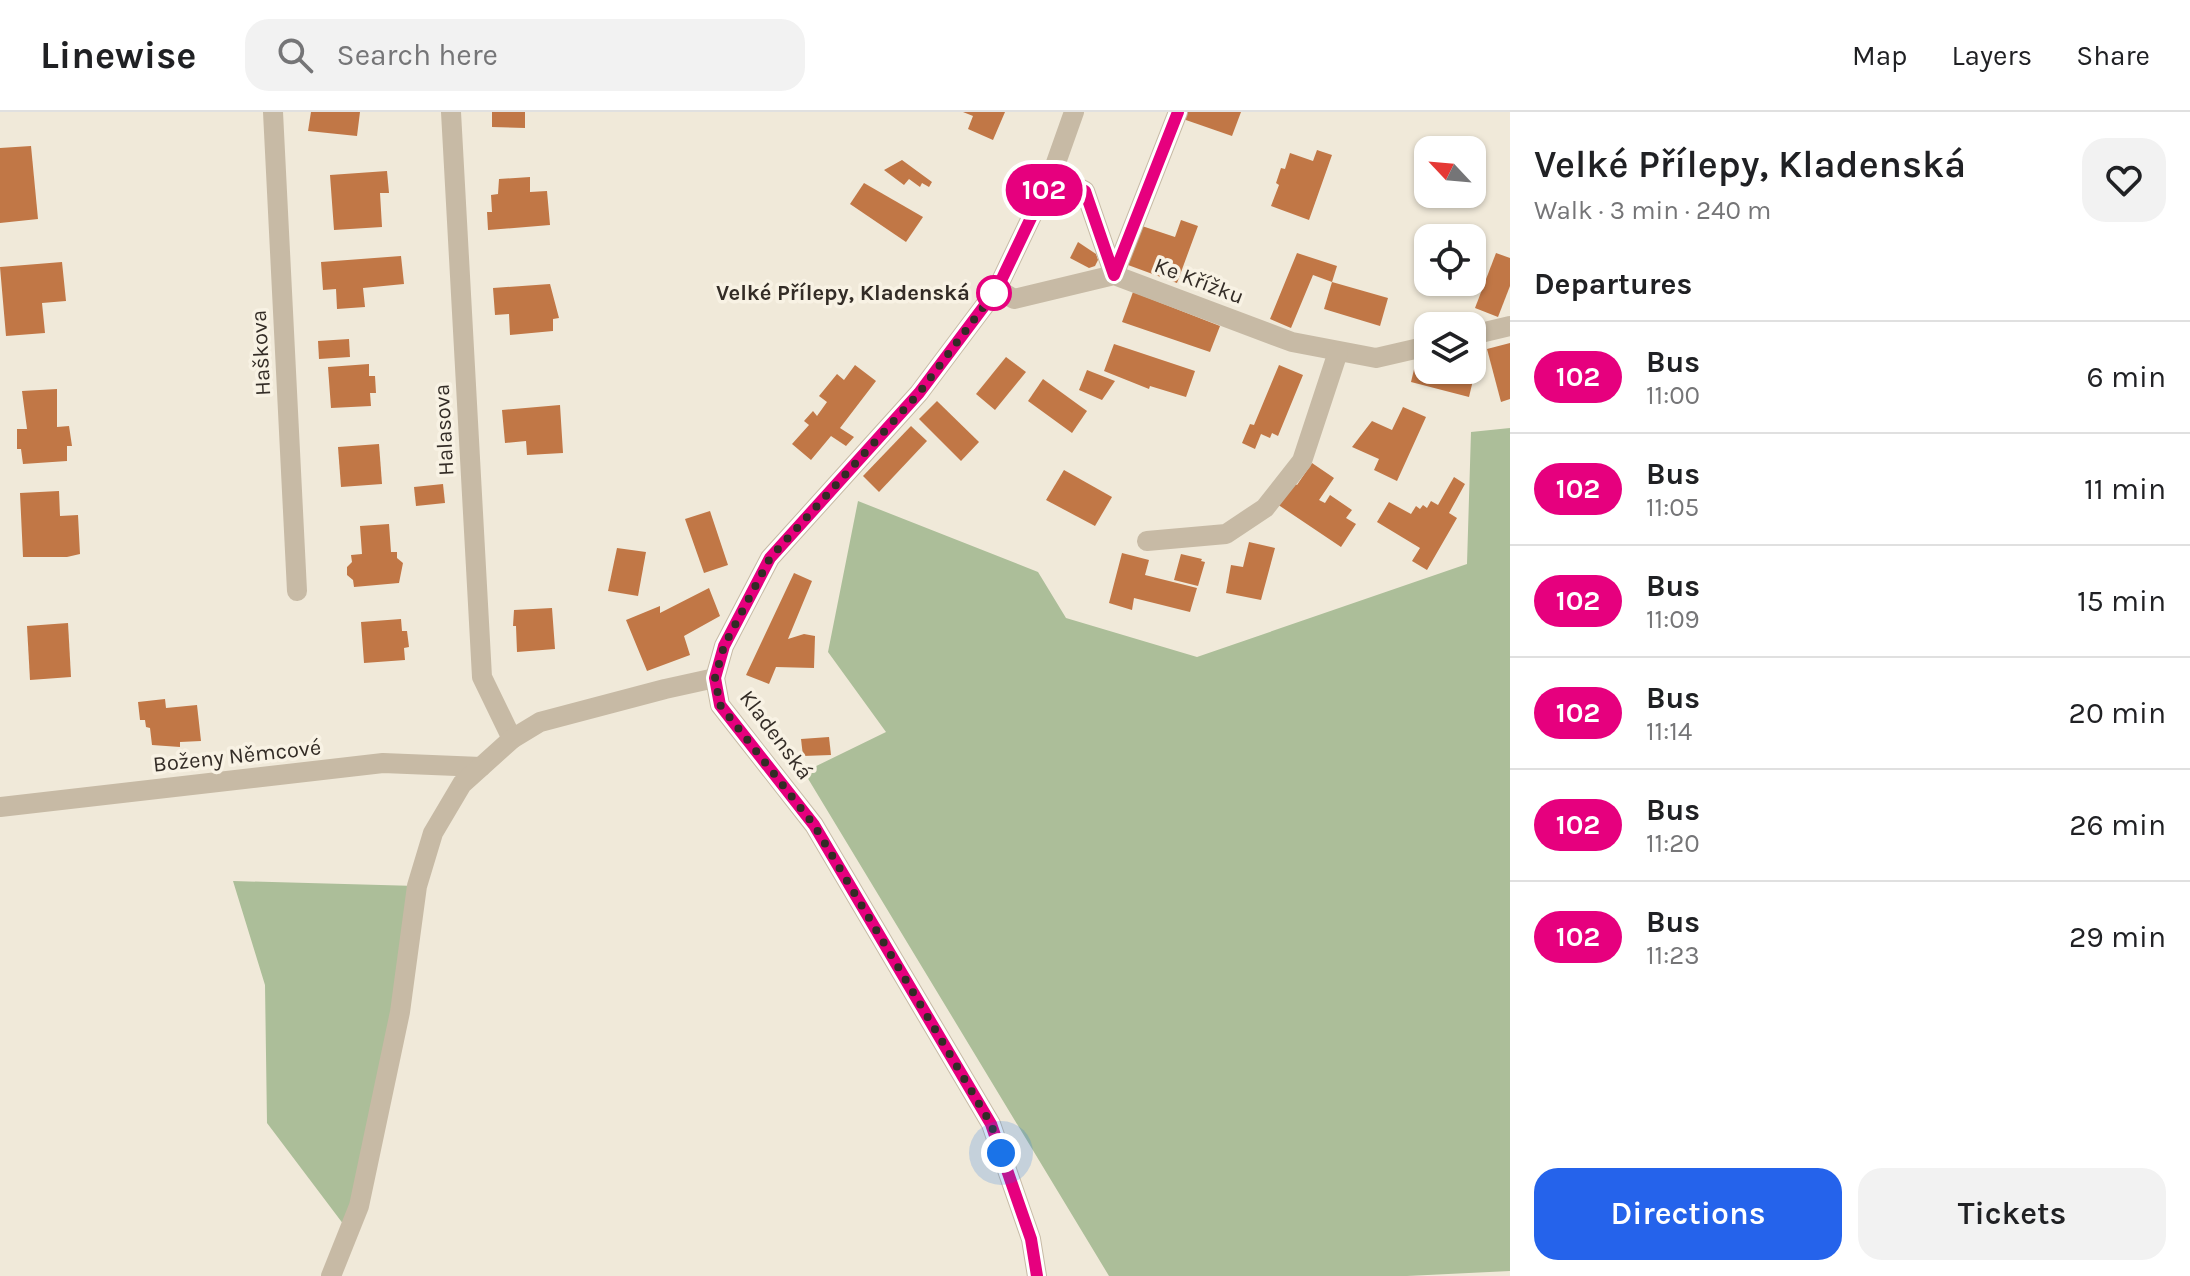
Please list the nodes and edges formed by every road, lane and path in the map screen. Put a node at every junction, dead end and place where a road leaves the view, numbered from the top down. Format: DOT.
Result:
graph roads {
  1 [pos="273,112"];
  2 [pos="451,112"];
  3 [pos="1074,112"];
  4 [pos="1178,112"];
  5 [pos="1052,174"];
  6 [pos="1114,275"];
  7 [pos="997,289"];
  8 [pos="1510,326"];
  9 [pos="1486,332"];
  10 [pos="1414,349"];
  11 [pos="1338,352"];
  12 [pos="1147,541"];
  13 [pos="297,591"];
  14 [pos="715,678"];
  15 [pos="512,739"];
  16 [pos="481,767"];
  17 [pos="0,807"];
  18 [pos="331,1276"];
  19 [pos="1037,1276"];
  1 -- 13 [label="street, Haškova"];
  2 -- 15 [label="street, Halasova"];
  3 -- 5 [label="street, Kladenská"];
  4 -- 6 [label="street"];
  5 -- 6 [label="street"];
  5 -- 7 [label="street, Kladenská"];
  6 -- 7 [label="street"];
  6 -- 11 [label="street, Ke Křížku"];
  7 -- 14 [label="street, Kladenská"];
  8 -- 9 [label="street"];
  10 -- 11 [label="street, Ke Křížku"];
  11 -- 12 [label="street"];
  14 -- 15 [label="street"];
  14 -- 19 [label="street, Kladenská"];
  15 -- 16 [label="street"];
  16 -- 17 [label="street, Boženy Němcové"];
  16 -- 18 [label="street"];
}
